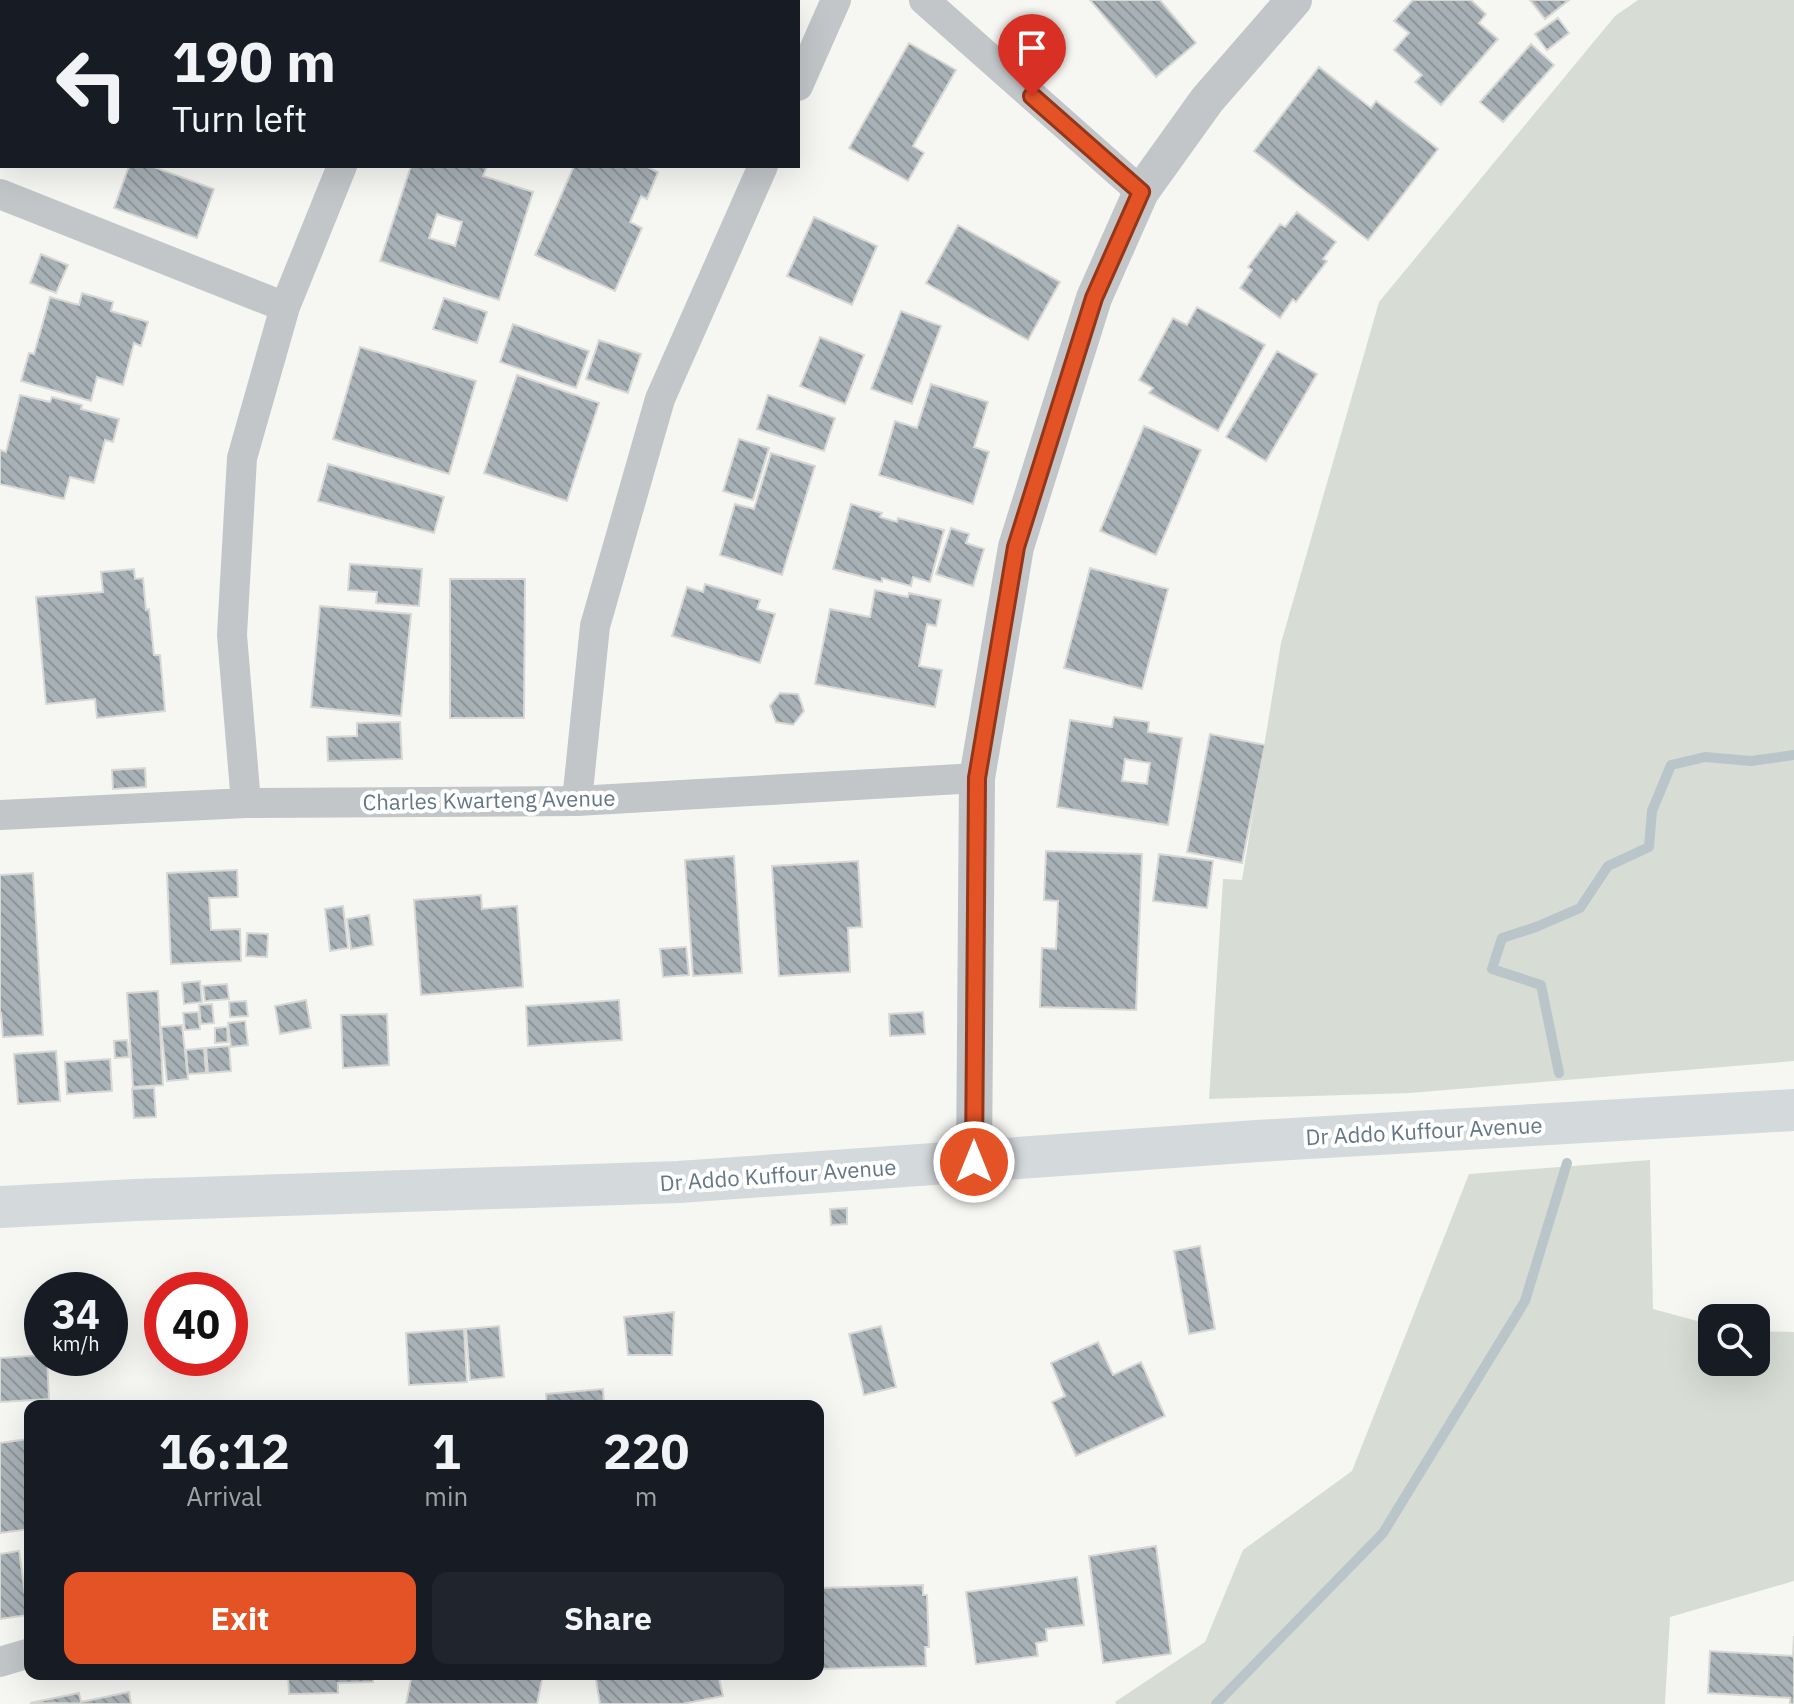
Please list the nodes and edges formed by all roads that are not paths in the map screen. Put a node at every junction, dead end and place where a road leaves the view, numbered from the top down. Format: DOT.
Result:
graph roads {
  1 [pos="836,0"];
  2 [pos="924,0"];
  3 [pos="1294,0"];
  4 [pos="800,81"];
  5 [pos="341,168"];
  6 [pos="762,168"];
  7 [pos="1141,192"];
  8 [pos="0,194"];
  9 [pos="285,307"];
  10 [pos="977,778"];
  11 [pos="577,801"];
  12 [pos="246,803"];
  13 [pos="0,815"];
  14 [pos="1794,1110"];
  15 [pos="974,1162"];
  16 [pos="0,1207"];
  17 [pos="24,1655"];
  18 [pos="0,1662"];
  1 -- 4 [label="street"];
  2 -- 7 [label="street"];
  3 -- 7 [label="street"];
  5 -- 9 [label="street"];
  6 -- 11 [label="street"];
  7 -- 10 [label="street"];
  8 -- 9 [label="street"];
  9 -- 12 [label="street"];
  10 -- 11 [label="street, Charles Kwarteng Avenue"];
  10 -- 15 [label="street"];
  11 -- 12 [label="street, Charles Kwarteng Avenue"];
  12 -- 13 [label="street, Charles Kwarteng Avenue"];
  14 -- 15 [label="main road, Dr Addo Kuffour Avenue"];
  15 -- 16 [label="main road, Dr Addo Kuffour Avenue"];
  17 -- 18 [label="street"];
}
